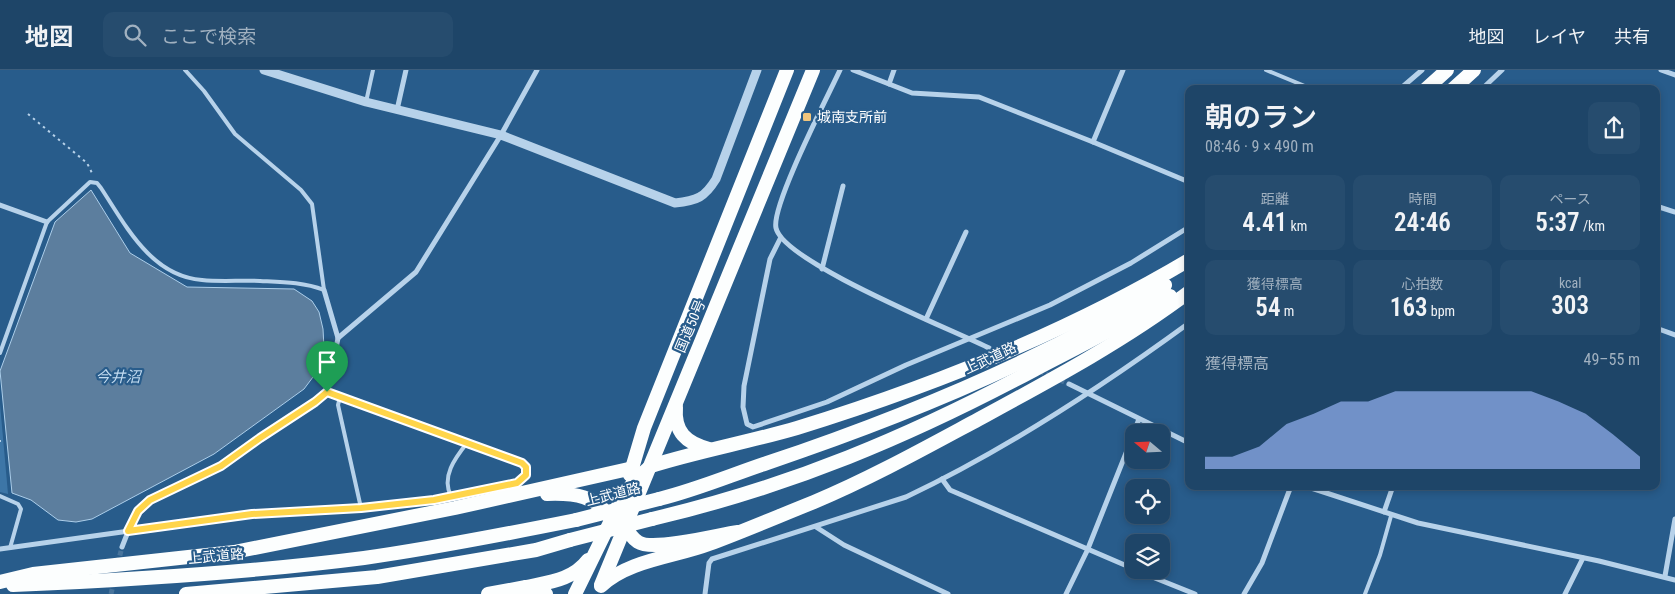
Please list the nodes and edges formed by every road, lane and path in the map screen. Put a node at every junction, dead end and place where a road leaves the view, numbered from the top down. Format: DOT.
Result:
graph roads {
  1 [pos="185,70"];
  2 [pos="264,70"];
  3 [pos="373,70"];
  4 [pos="406,70"];
  5 [pos="537,70"];
  6 [pos="757,70"];
  7 [pos="787,70"];
  8 [pos="813,70"];
  9 [pos="840,70"];
  10 [pos="853,70"];
  11 [pos="894,70"];
  12 [pos="1123,70"];
  13 [pos="1266,70"];
  14 [pos="1422,70"];
  15 [pos="1447,70"];
  16 [pos="1474,70"];
  17 [pos="1502,70"];
  18 [pos="1661,70"];
  19 [pos="1675,75"];
  20 [pos="888,84"];
  21 [pos="1302,85"];
  22 [pos="1405,85"];
  23 [pos="1430,85"];
  24 [pos="1457,85"];
  25 [pos="1486,85"];
  26 [pos="366,102"];
  27 [pos="397,110"];
  28 [pos="28,114"];
  29 [pos="502,135"];
  30 [pos="1093,142"];
  31 [pos="1185,180"];
  32 [pos="94,182"];
  33 [pos="843,186"];
  34 [pos="0,205"];
  35 [pos="1660,207"];
  36 [pos="1675,212"];
  37 [pos="47,222"];
  38 [pos="1185,229"];
  39 [pos="966,232"];
  40 [pos="780,239"];
  41 [pos="1185,262"];
  42 [pos="822,270"];
  43 [pos="1185,272"];
  44 [pos="1185,287"];
  45 [pos="324,290"];
  46 [pos="1185,295"];
  47 [pos="926,319"];
  48 [pos="1185,326"];
  49 [pos="1660,329"];
  50 [pos="1675,335"];
  51 [pos="338,338"];
  52 [pos="972,340"];
  53 [pos="989,348"];
  54 [pos="0,353"];
  55 [pos="1069,384"];
  56 [pos="327,392"];
  57 [pos="1087,393"];
  58 [pos="678,396"];
  59 [pos="340,397"];
  60 [pos="1139,419"];
  61 [pos="1137,424"];
  62 [pos="1185,441"];
  63 [pos="467,443"];
  64 [pos="710,450"];
  65 [pos="1125,456"];
  66 [pos="651,466"];
  67 [pos="632,468"];
  68 [pos="942,479"];
  69 [pos="1290,490"];
  70 [pos="1317,490"];
  71 [pos="1391,490"];
  72 [pos="510,495"];
  73 [pos="0,496"];
  74 [pos="453,502"];
  75 [pos="619,504"];
  76 [pos="361,508"];
  77 [pos="1384,512"];
  78 [pos="1391,516"];
  79 [pos="611,520"];
  80 [pos="1675,520"];
  81 [pos="626,526"];
  82 [pos="816,527"];
  83 [pos="128,531"];
  84 [pos="738,532"];
  85 [pos="618,543"];
  86 [pos="122,547"];
  87 [pos="598,547"];
  88 [pos="10,548"];
  89 [pos="0,549"];
  90 [pos="1087,551"];
  91 [pos="1582,558"];
  92 [pos="1125,566"];
  93 [pos="1665,576"];
  94 [pos="1157,579"];
  95 [pos="1675,580"];
  96 [pos="0,582"];
  97 [pos="0,586"];
  98 [pos="526,587"];
  99 [pos="599,590"];
  100 [pos="186,594"];
  101 [pos="493,594"];
  102 [pos="546,594"];
  103 [pos="575,594"];
  104 [pos="705,594"];
  105 [pos="948,594"];
  106 [pos="1066,594"];
  107 [pos="1195,594"];
  108 [pos="1244,594"];
  109 [pos="1365,594"];
  110 [pos="1565,594"];
  1 -- 45 [label="lane"];
  2 -- 26 [label="street"];
  3 -- 26 [label="lane"];
  4 -- 27 [label="street"];
  5 -- 29 [label="street"];
  6 -- 29 [label="street"];
  7 -- 67 [label="highway, 国道50号"];
  8 -- 58 [label="highway, 国道50号"];
  9 -- 40 [label="street"];
  10 -- 20 [label="street"];
  11 -- 20 [label="street"];
  12 -- 30 [label="street"];
  13 -- 21 [label="lane"];
  14 -- 22 [label="street"];
  15 -- 23 [label="highway"];
  16 -- 24 [label="highway"];
  17 -- 25 [label="street"];
  18 -- 19 [label="street"];
  20 -- 30 [label="street"];
  26 -- 27 [label="street"];
  27 -- 29 [label="street"];
  28 -- 32 [label="path"];
  29 -- 51 [label="street"];
  30 -- 31 [label="street"];
  32 -- 37 [label="lane"];
  32 -- 45 [label="lane"];
  33 -- 42 [label="street"];
  34 -- 37 [label="street"];
  35 -- 36 [label="street"];
  37 -- 54 [label="lane"];
  38 -- 52 [label="street"];
  39 -- 47 [label="street"];
  40 -- 42 [label="street"];
  40 -- 52 [label="street"];
  41 -- 64 [label="highway"];
  42 -- 47 [label="street"];
  43 -- 97 [label="highway, 上武道路, bridge"];
  44 -- 100 [label="highway, bridge"];
  45 -- 51 [label="street"];
  46 -- 84 [label="highway"];
  47 -- 52 [label="street"];
  48 -- 57 [label="street"];
  49 -- 50 [label="street"];
  51 -- 56 [label="street"];
  52 -- 53 [label="street"];
  55 -- 57 [label="street"];
  56 -- 59 [label="street"];
  56 -- 83 [label="street"];
  57 -- 60 [label="street"];
  57 -- 68 [label="street"];
  58 -- 64 [label="highway"];
  58 -- 66 [label="highway, 国道50号"];
  59 -- 63 [label="street"];
  59 -- 76 [label="lane"];
  60 -- 61 [label="street"];
  60 -- 62 [label="street"];
  63 -- 74 [label="lane"];
  63 -- 74 [label="street"];
  64 -- 66 [label="highway"];
  65 -- 90 [label="street"];
  66 -- 75 [label="highway"];
  66 -- 81 [label="highway, 国道50号"];
  67 -- 72 [label="highway"];
  67 -- 75 [label="highway, 国道50号"];
  68 -- 82 [label="street"];
  68 -- 90 [label="street"];
  69 -- 108 [label="street"];
  70 -- 77 [label="street"];
  71 -- 77 [label="street"];
  72 -- 74 [label="highway"];
  72 -- 79 [label="highway"];
  73 -- 88 [label="lane"];
  74 -- 76 [label="street"];
  74 -- 96 [label="highway"];
  75 -- 79 [label="highway, 国道50号"];
  75 -- 81 [label="highway"];
  76 -- 83 [label="street"];
  77 -- 78 [label="street"];
  78 -- 91 [label="street"];
  78 -- 109 [label="lane"];
  79 -- 85 [label="highway"];
  79 -- 87 [label="highway, 国道50号"];
  80 -- 93 [label="street"];
  81 -- 84 [label="highway"];
  81 -- 85 [label="highway, 国道50号"];
  82 -- 104 [label="street"];
  82 -- 105 [label="street"];
  83 -- 86 [label="street"];
  83 -- 88 [label="street"];
  84 -- 99 [label="highway"];
  85 -- 99 [label="highway, 国道50号"];
  87 -- 98 [label="highway"];
  87 -- 103 [label="highway, 国道50号"];
  88 -- 89 [label="street"];
  90 -- 92 [label="street"];
  90 -- 106 [label="street"];
  91 -- 93 [label="street"];
  91 -- 110 [label="street"];
  93 -- 95 [label="street"];
  94 -- 107 [label="street"];
  98 -- 101 [label="highway"];
  98 -- 102 [label="highway"];
}
